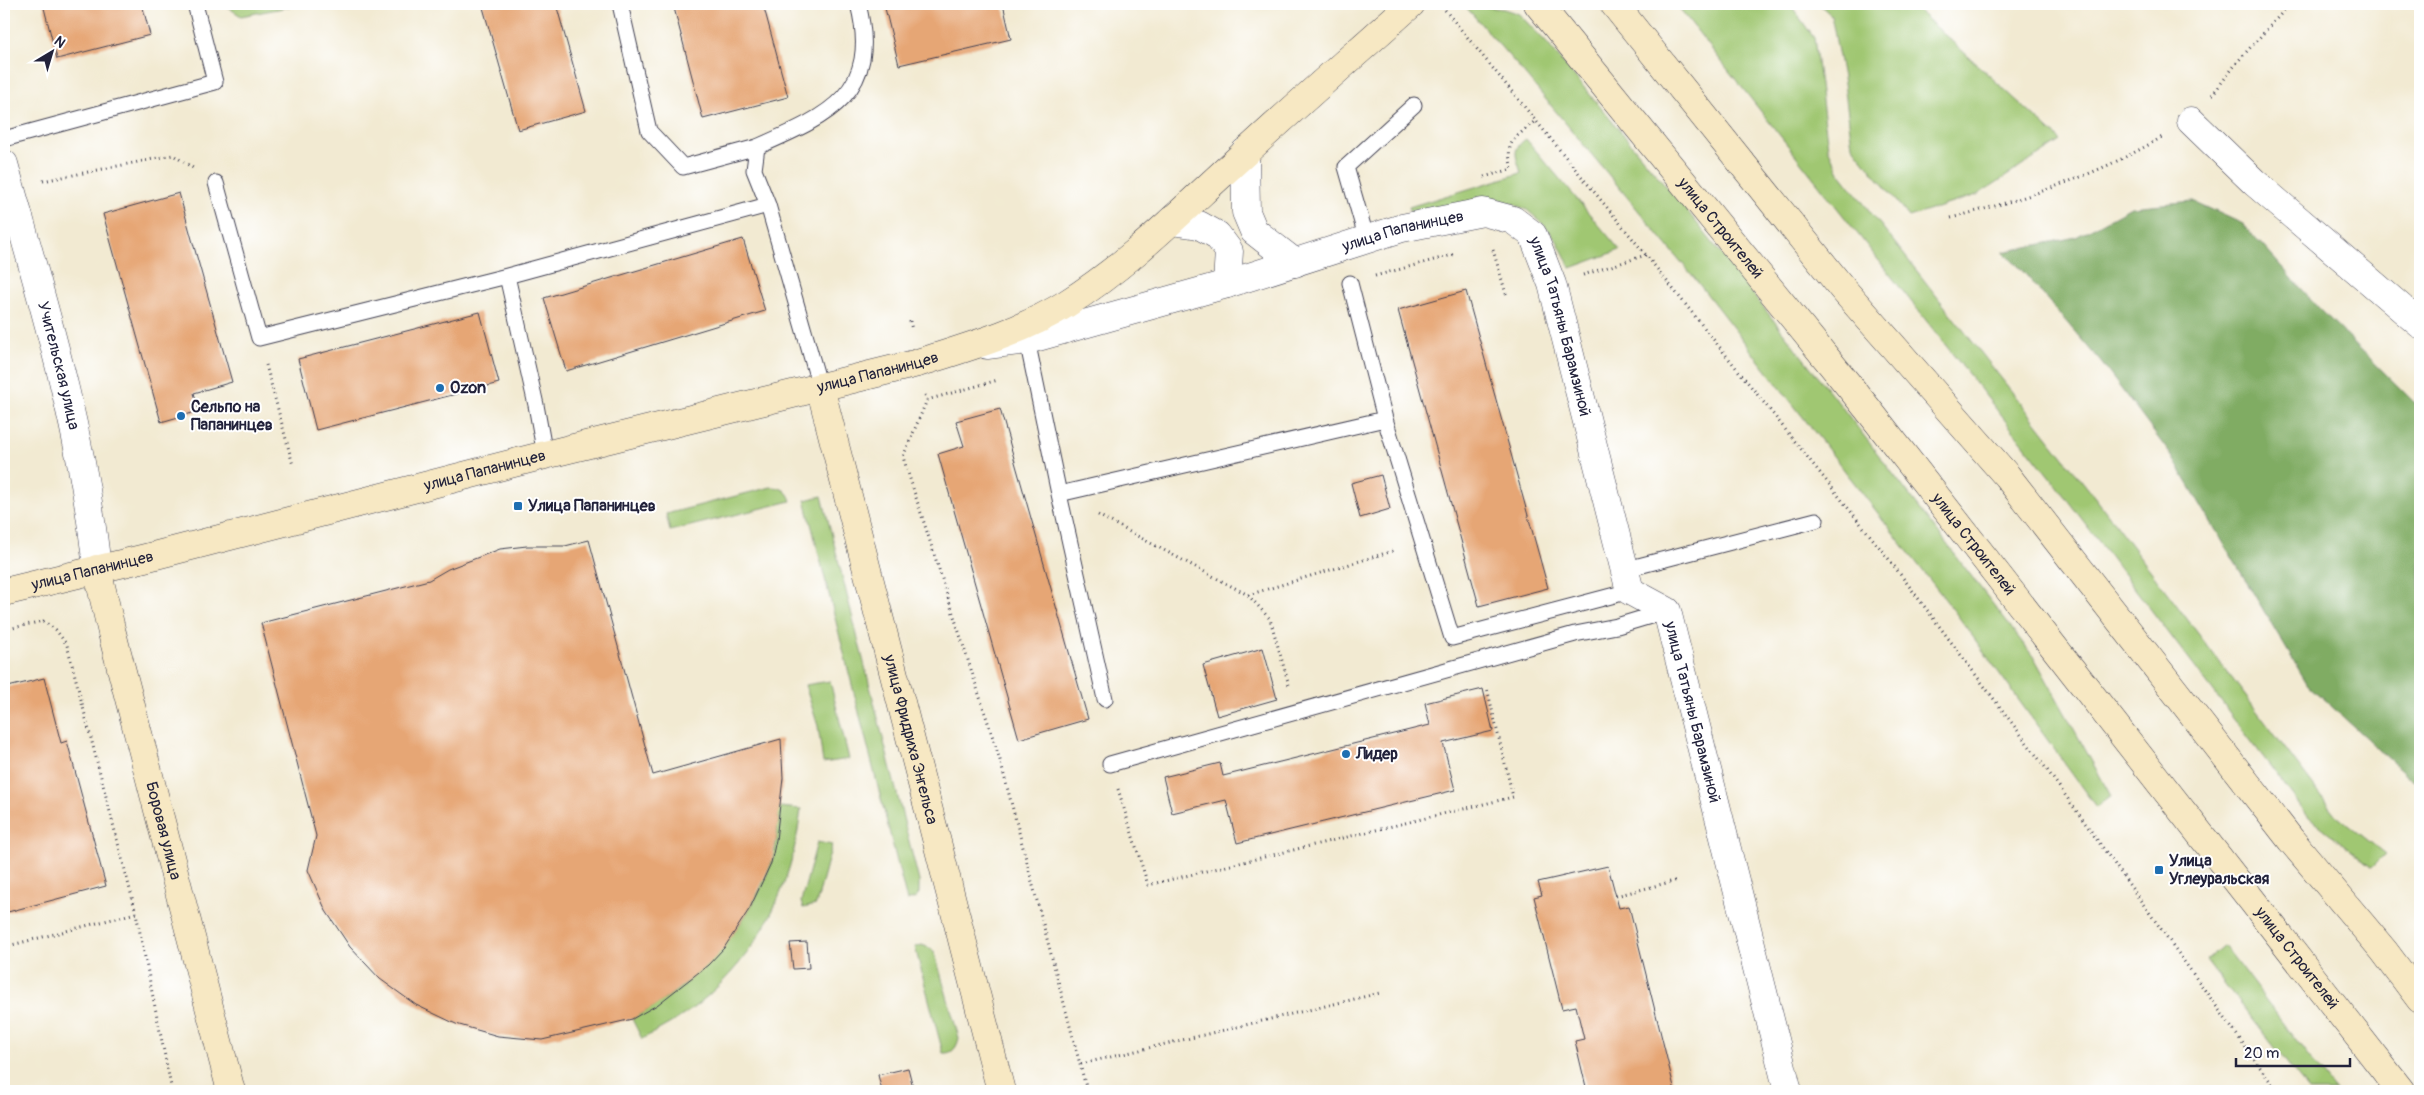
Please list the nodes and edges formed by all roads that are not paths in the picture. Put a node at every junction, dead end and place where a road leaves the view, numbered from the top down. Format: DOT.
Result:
graph roads {
  1 [pos="195,4"];
  2 [pos="620,4"];
  3 [pos="858,4"];
  4 [pos="1411,4"];
  5 [pos="1538,4"];
  6 [pos="1614,4"];
  7 [pos="1414,105"];
  8 [pos="2191,121"];
  9 [pos="4,139"];
  10 [pos="757,147"];
  11 [pos="1245,152"];
  12 [pos="7,176"];
  13 [pos="216,183"];
  14 [pos="768,205"];
  15 [pos="1513,220"];
  16 [pos="1171,221"];
  17 [pos="1367,240"];
  18 [pos="1295,263"];
  19 [pos="507,276"];
  20 [pos="1350,283"];
  21 [pos="1227,284"];
  22 [pos="2420,324"];
  23 [pos="1027,340"];
  24 [pos="966,348"];
  25 [pos="820,387"];
  26 [pos="1385,419"];
  27 [pos="545,454"];
  28 [pos="1059,494"];
  29 [pos="1816,520"];
  30 [pos="97,569"];
  31 [pos="1626,581"];
  32 [pos="4,592"];
  33 [pos="1668,611"];
  34 [pos="1105,699"];
  35 [pos="1110,764"];
  36 [pos="2420,999"];
  37 [pos="231,1091"];
  38 [pos="1001,1091"];
  39 [pos="1788,1091"];
  40 [pos="2401,1091"];
  1 -- 9 [label="lane"];
  2 -- 10 [label="lane"];
  3 -- 10 [label="lane"];
  4 -- 11 [label="main road, улица Папанинцев"];
  5 -- 40 [label="main road, улица Строителей"];
  6 -- 36 [label="main road"];
  7 -- 17 [label="lane"];
  8 -- 22 [label="street"];
  10 -- 14 [label="lane"];
  11 -- 16 [label="main road, улица Папанинцев"];
  11 -- 18 [label="street"];
  12 -- 30 [label="street, Учительская улица"];
  13 -- 19 [label="lane"];
  14 -- 19 [label="lane"];
  14 -- 25 [label="lane"];
  15 -- 17 [label="street, улица Папанинцев"];
  15 -- 31 [label="street, улица Татьяны Барамзиной"];
  16 -- 21 [label="street"];
  16 -- 24 [label="main road, улица Папанинцев"];
  17 -- 18 [label="street, улица Папанинцев"];
  18 -- 21 [label="street, улица Папанинцев"];
  19 -- 27 [label="lane"];
  20 -- 26 [label="lane"];
  21 -- 23 [label="street, улица Папанинцев"];
  23 -- 24 [label="street, улица Папанинцев"];
  23 -- 28 [label="lane"];
  24 -- 25 [label="main road, улица Папанинцев"];
  25 -- 27 [label="main road, улица Папанинцев"];
  25 -- 38 [label="main road, улица Фридриха Энгельса"];
  26 -- 28 [label="lane"];
  26 -- 31 [label="lane"];
  27 -- 30 [label="main road, улица Папанинцев"];
  28 -- 34 [label="lane"];
  29 -- 31 [label="lane"];
  30 -- 32 [label="main road, улица Папанинцев"];
  30 -- 37 [label="main road, Боровая улица"];
  31 -- 33 [label="street, улица Татьяны Барамзиной"];
  33 -- 35 [label="lane"];
  33 -- 39 [label="street, улица Татьяны Барамзиной"];
}
